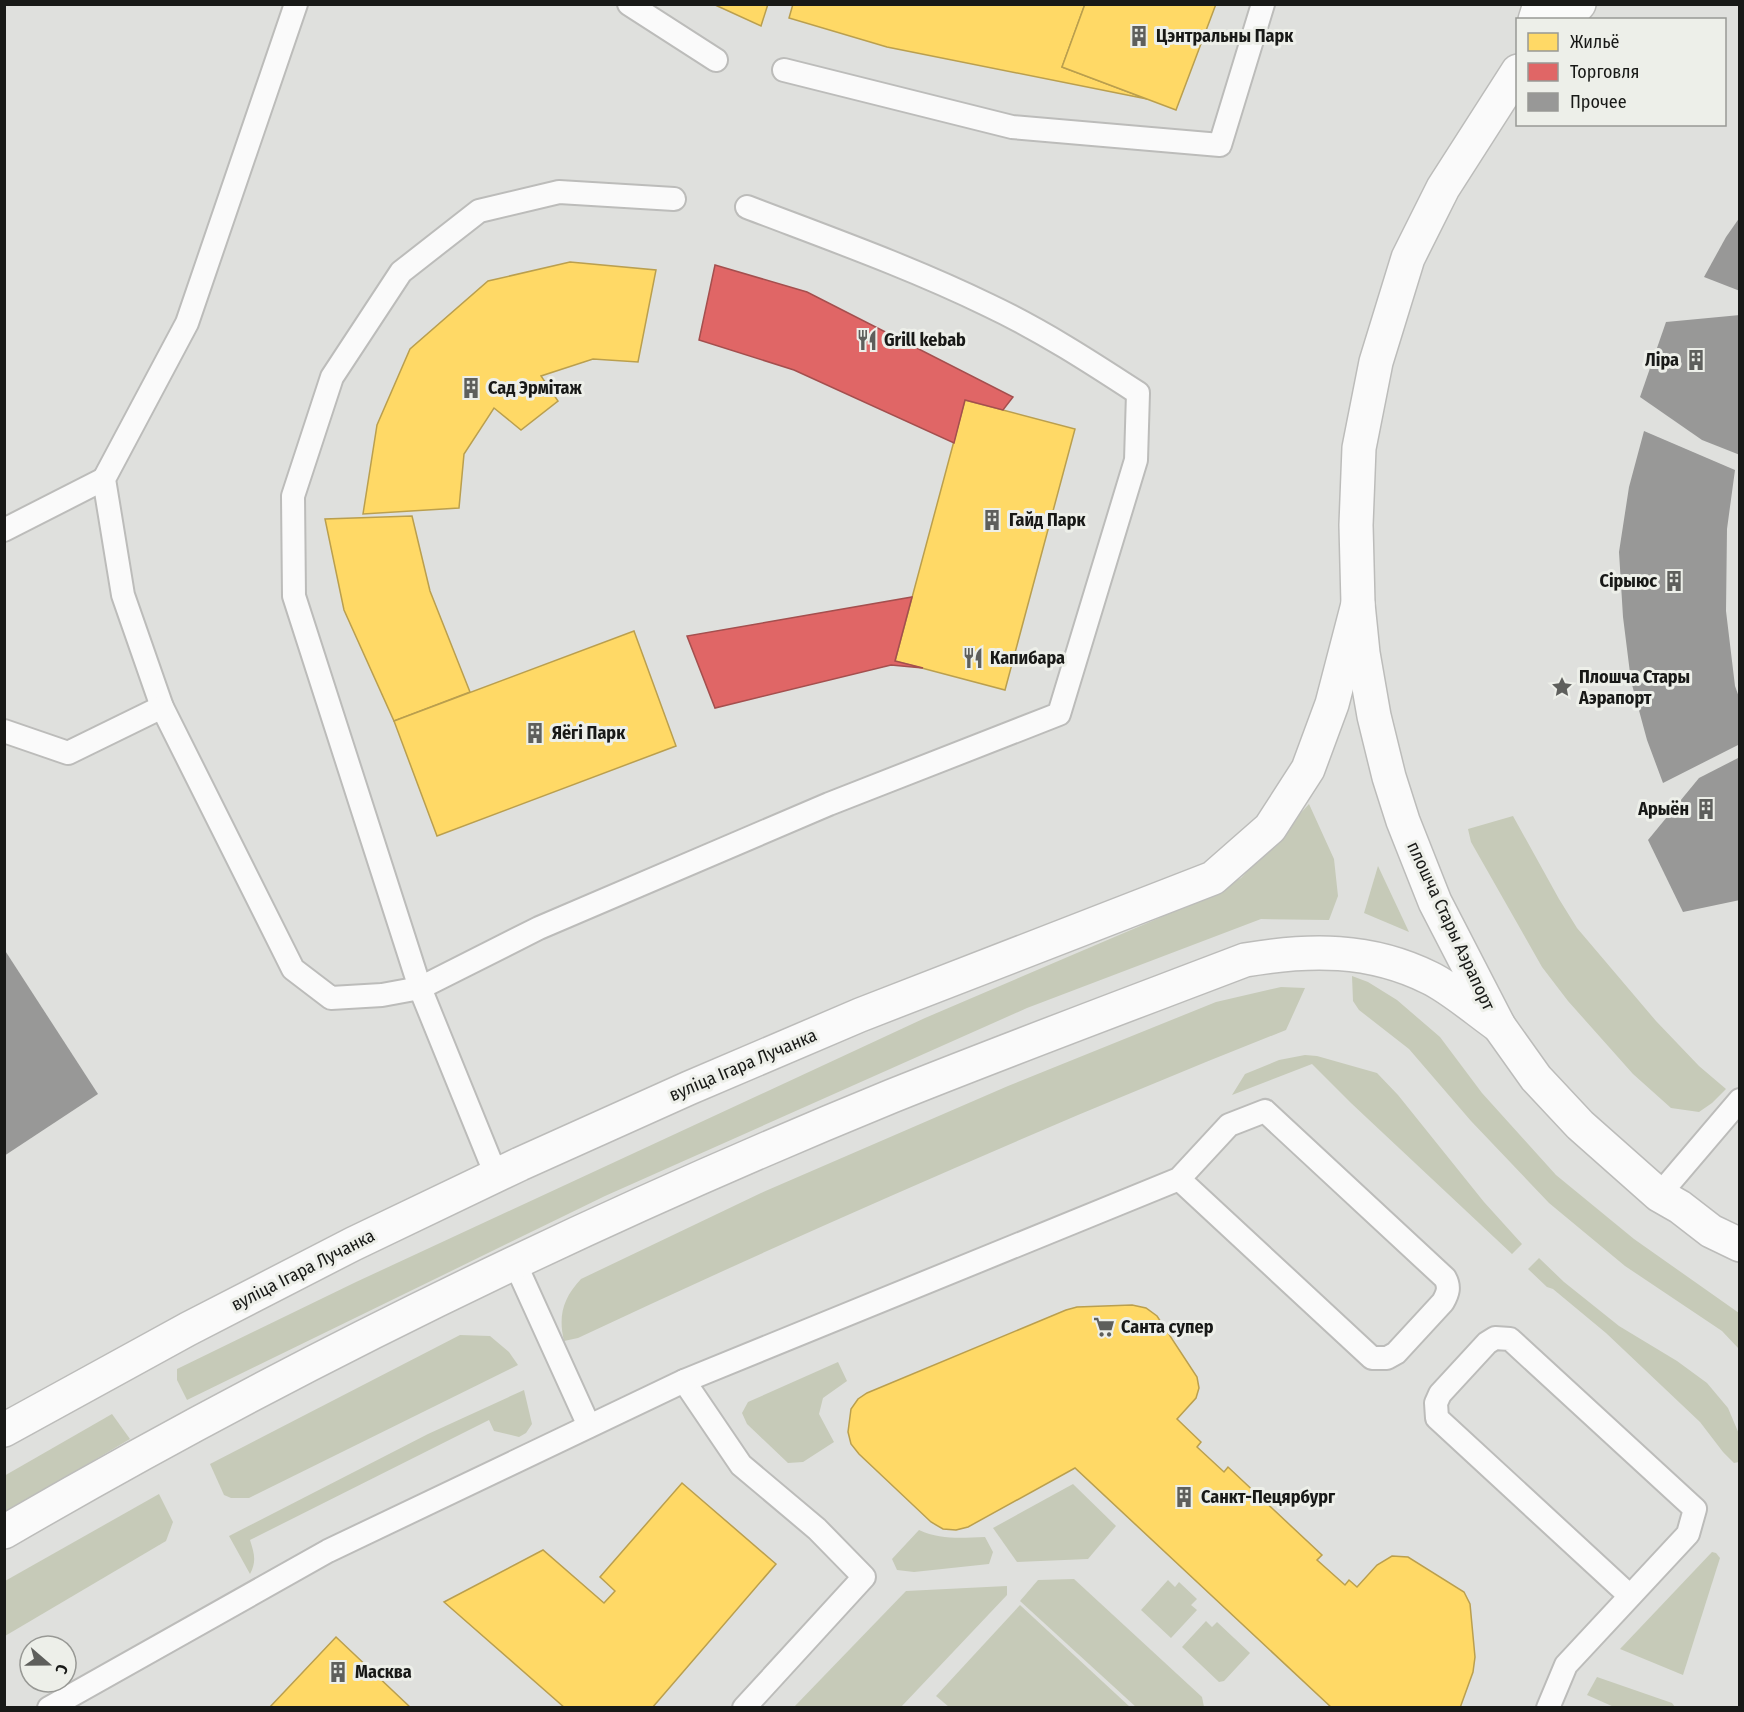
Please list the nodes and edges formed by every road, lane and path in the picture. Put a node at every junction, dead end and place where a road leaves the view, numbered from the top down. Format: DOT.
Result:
graph roads {
  1 [pos="296,4"];
  2 [pos="628,4"];
  3 [pos="1263,4"];
  4 [pos="1579,4"];
  5 [pos="1566,18"];
  6 [pos="716,60"];
  7 [pos="784,70"];
  8 [pos="1516,74"];
  9 [pos="674,199"];
  10 [pos="747,207"];
  11 [pos="104,479"];
  12 [pos="4,530"];
  13 [pos="1358,604"];
  14 [pos="162,707"];
  15 [pos="4,731"];
  16 [pos="420,988"];
  17 [pos="1498,1026"];
  18 [pos="1740,1100"];
  19 [pos="496,1175"];
  20 [pos="1179,1179"];
  21 [pos="1659,1195"];
  22 [pos="1725,1238"];
  23 [pos="515,1263"];
  24 [pos="1740,1267"];
  25 [pos="684,1381"];
  26 [pos="589,1426"];
  27 [pos="4,1430"];
  28 [pos="4,1532"];
  29 [pos="1630,1596"];
  30 [pos="49,1707"];
  31 [pos="744,1707"];
  32 [pos="1548,1707"];
  1 -- 11 [label="lane"];
  2 -- 6 [label="lane"];
  3 -- 7 [label="lane"];
  4 -- 5 [label="street"];
  8 -- 13 [label="street, плошча Стары Аэрапорт"];
  9 -- 16 [label="lane"];
  10 -- 16 [label="lane"];
  11 -- 12 [label="lane"];
  11 -- 14 [label="lane"];
  13 -- 17 [label="street, плошча Стары Аэрапорт"];
  13 -- 19 [label="street, вуліца Ігара Лучанка"];
  14 -- 15 [label="lane"];
  14 -- 16 [label="lane"];
  16 -- 19 [label="lane"];
  17 -- 21 [label="street, плошча Стары Аэрапорт"];
  17 -- 23 [label="street"];
  18 -- 21 [label="lane"];
  19 -- 27 [label="street, вуліца Ігара Лучанка"];
  20 -- 20 [label="lane"];
  20 -- 25 [label="lane"];
  21 -- 22 [label="street, плошча Стары Аэрапорт"];
  22 -- 24 [label="street, плошча Стары Аэрапорт"];
  23 -- 26 [label="lane"];
  23 -- 28 [label="street"];
  25 -- 26 [label="lane"];
  25 -- 31 [label="lane"];
  26 -- 30 [label="lane"];
  29 -- 29 [label="lane"];
  29 -- 32 [label="lane"];
}
